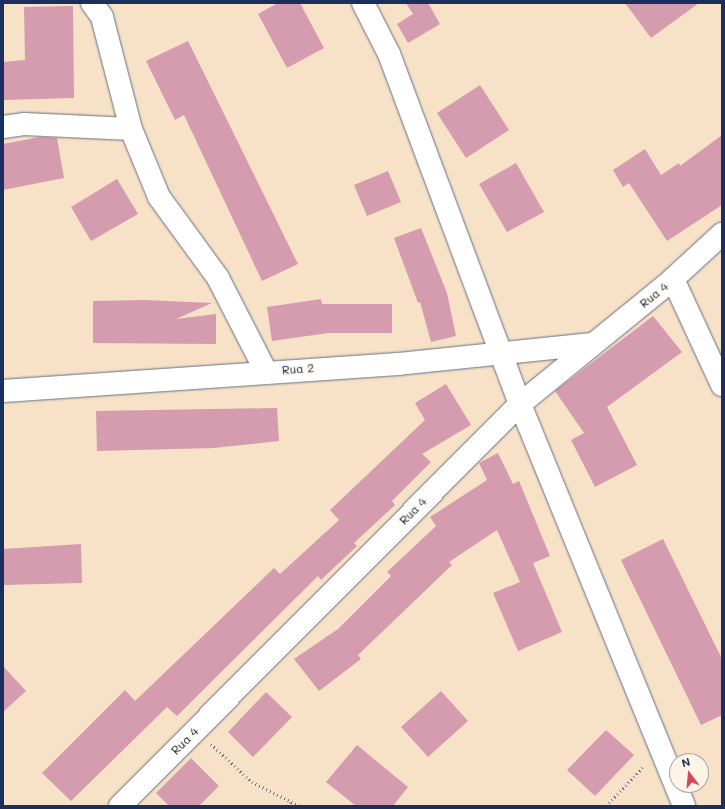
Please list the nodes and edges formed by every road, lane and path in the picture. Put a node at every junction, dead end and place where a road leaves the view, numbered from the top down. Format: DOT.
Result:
graph roads {
  1 [pos="92,3"];
  2 [pos="363,3"];
  3 [pos="3,128"];
  4 [pos="131,129"];
  5 [pos="722,234"];
  6 [pos="673,279"];
  7 [pos="593,344"];
  8 [pos="501,352"];
  9 [pos="266,372"];
  10 [pos="722,385"];
  11 [pos="3,391"];
  12 [pos="520,404"];
  13 [pos="196,730"];
  14 [pos="660,748"];
  15 [pos="291,802"];
  16 [pos="120,806"];
  17 [pos="287,806"];
  18 [pos="300,806"];
  19 [pos="606,806"];
  20 [pos="684,806"];
  1 -- 4 [label="street"];
  2 -- 8 [label="street"];
  3 -- 4 [label="street"];
  4 -- 9 [label="street"];
  5 -- 6 [label="street, Rua 4"];
  6 -- 7 [label="street, Rua 4"];
  6 -- 10 [label="street"];
  7 -- 8 [label="street, Rua 2"];
  7 -- 12 [label="street, Rua 4"];
  8 -- 9 [label="street, Rua 2"];
  8 -- 12 [label="street"];
  9 -- 11 [label="street, Rua 2"];
  12 -- 13 [label="street, Rua 4"];
  12 -- 14 [label="street"];
  13 -- 15 [label="path"];
  13 -- 16 [label="street, Rua 4"];
  14 -- 19 [label="path"];
  14 -- 20 [label="street"];
  15 -- 17 [label="path"];
  15 -- 18 [label="path"];
}
